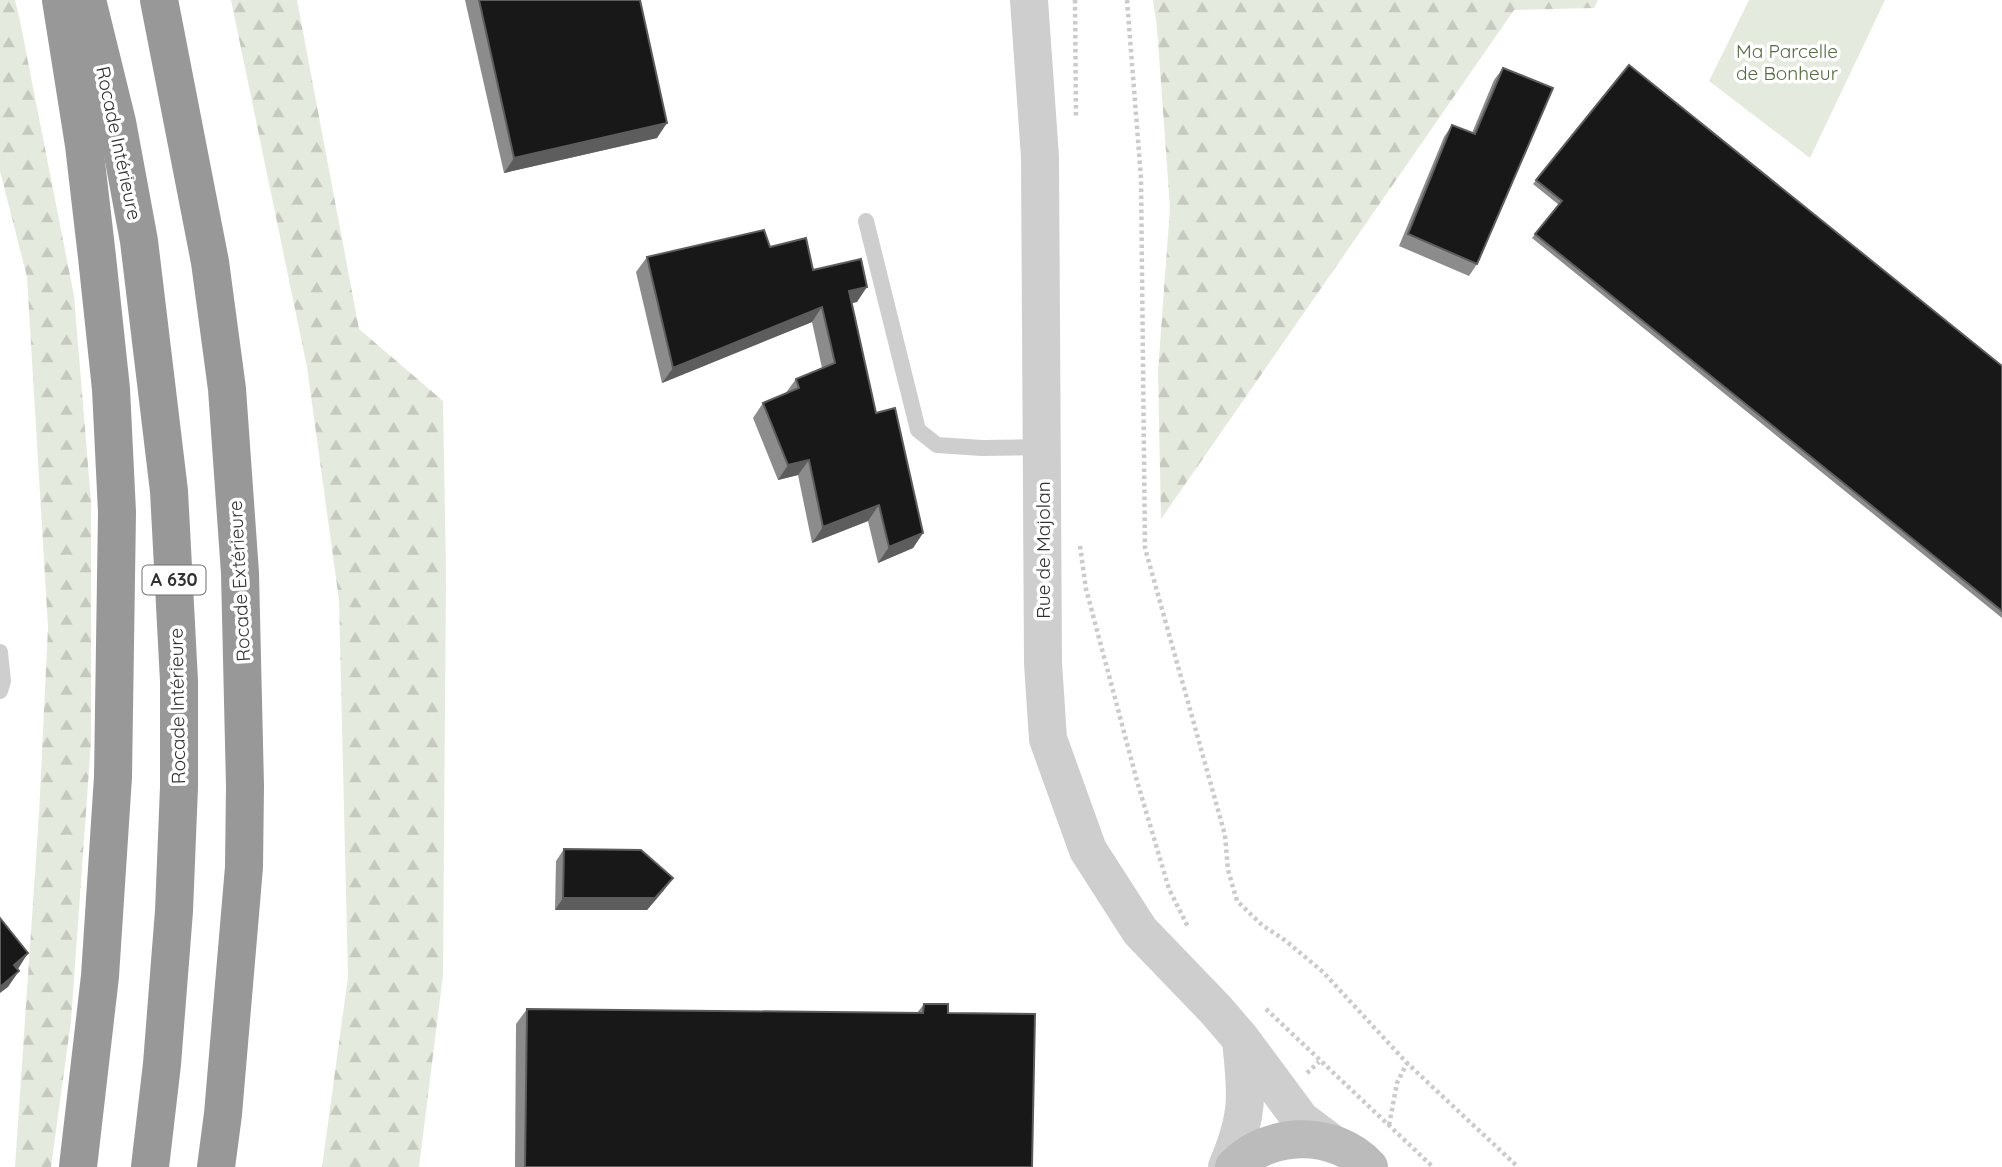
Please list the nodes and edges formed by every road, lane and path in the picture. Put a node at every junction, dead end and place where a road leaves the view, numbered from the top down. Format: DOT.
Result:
graph roads {
  1 [pos="61,0"];
  2 [pos="87,0"];
  3 [pos="159,0"];
  4 [pos="1029,0"];
  5 [pos="1075,0"];
  6 [pos="1127,0"];
  7 [pos="1076,126"];
  8 [pos="866,221"];
  9 [pos="1043,447"];
  10 [pos="1080,543"];
  11 [pos="0,652"];
  12 [pos="0,691"];
  13 [pos="244,867"];
  14 [pos="1194,934"];
  15 [pos="1264,1007"];
  16 [pos="1241,1039"];
  17 [pos="1407,1063"];
  18 [pos="1389,1125"];
  19 [pos="1334,1144"];
  20 [pos="78,1167"];
  21 [pos="150,1167"];
  22 [pos="216,1167"];
  23 [pos="244,1167"];
  24 [pos="1227,1167"];
  25 [pos="1234,1167"];
  26 [pos="1369,1167"];
  27 [pos="1433,1167"];
  28 [pos="1518,1167"];
  1 -- 20 [label="highway"];
  2 -- 21 [label="highway, Rocade Intérieure / A 630"];
  3 -- 13 [label="highway, Rocade Extérieure"];
  4 -- 9 [label="street, Rue de Majolan"];
  5 -- 7 [label="path"];
  6 -- 17 [label="path"];
  8 -- 9 [label="lane"];
  9 -- 16 [label="street, Rue de Majolan"];
  10 -- 14 [label="path"];
  11 -- 12 [label="lane"];
  13 -- 22 [label="highway, Rocade Extérieure"];
  13 -- 23 [label="highway"];
  15 -- 18 [label="path"];
  16 -- 19 [label="street, Rue de Majolan"];
  16 -- 24 [label="street"];
  17 -- 18 [label="path"];
  17 -- 28 [label="path"];
  18 -- 27 [label="path"];
  19 -- 25 [label="main road"];
  19 -- 26 [label="main road"];
}
